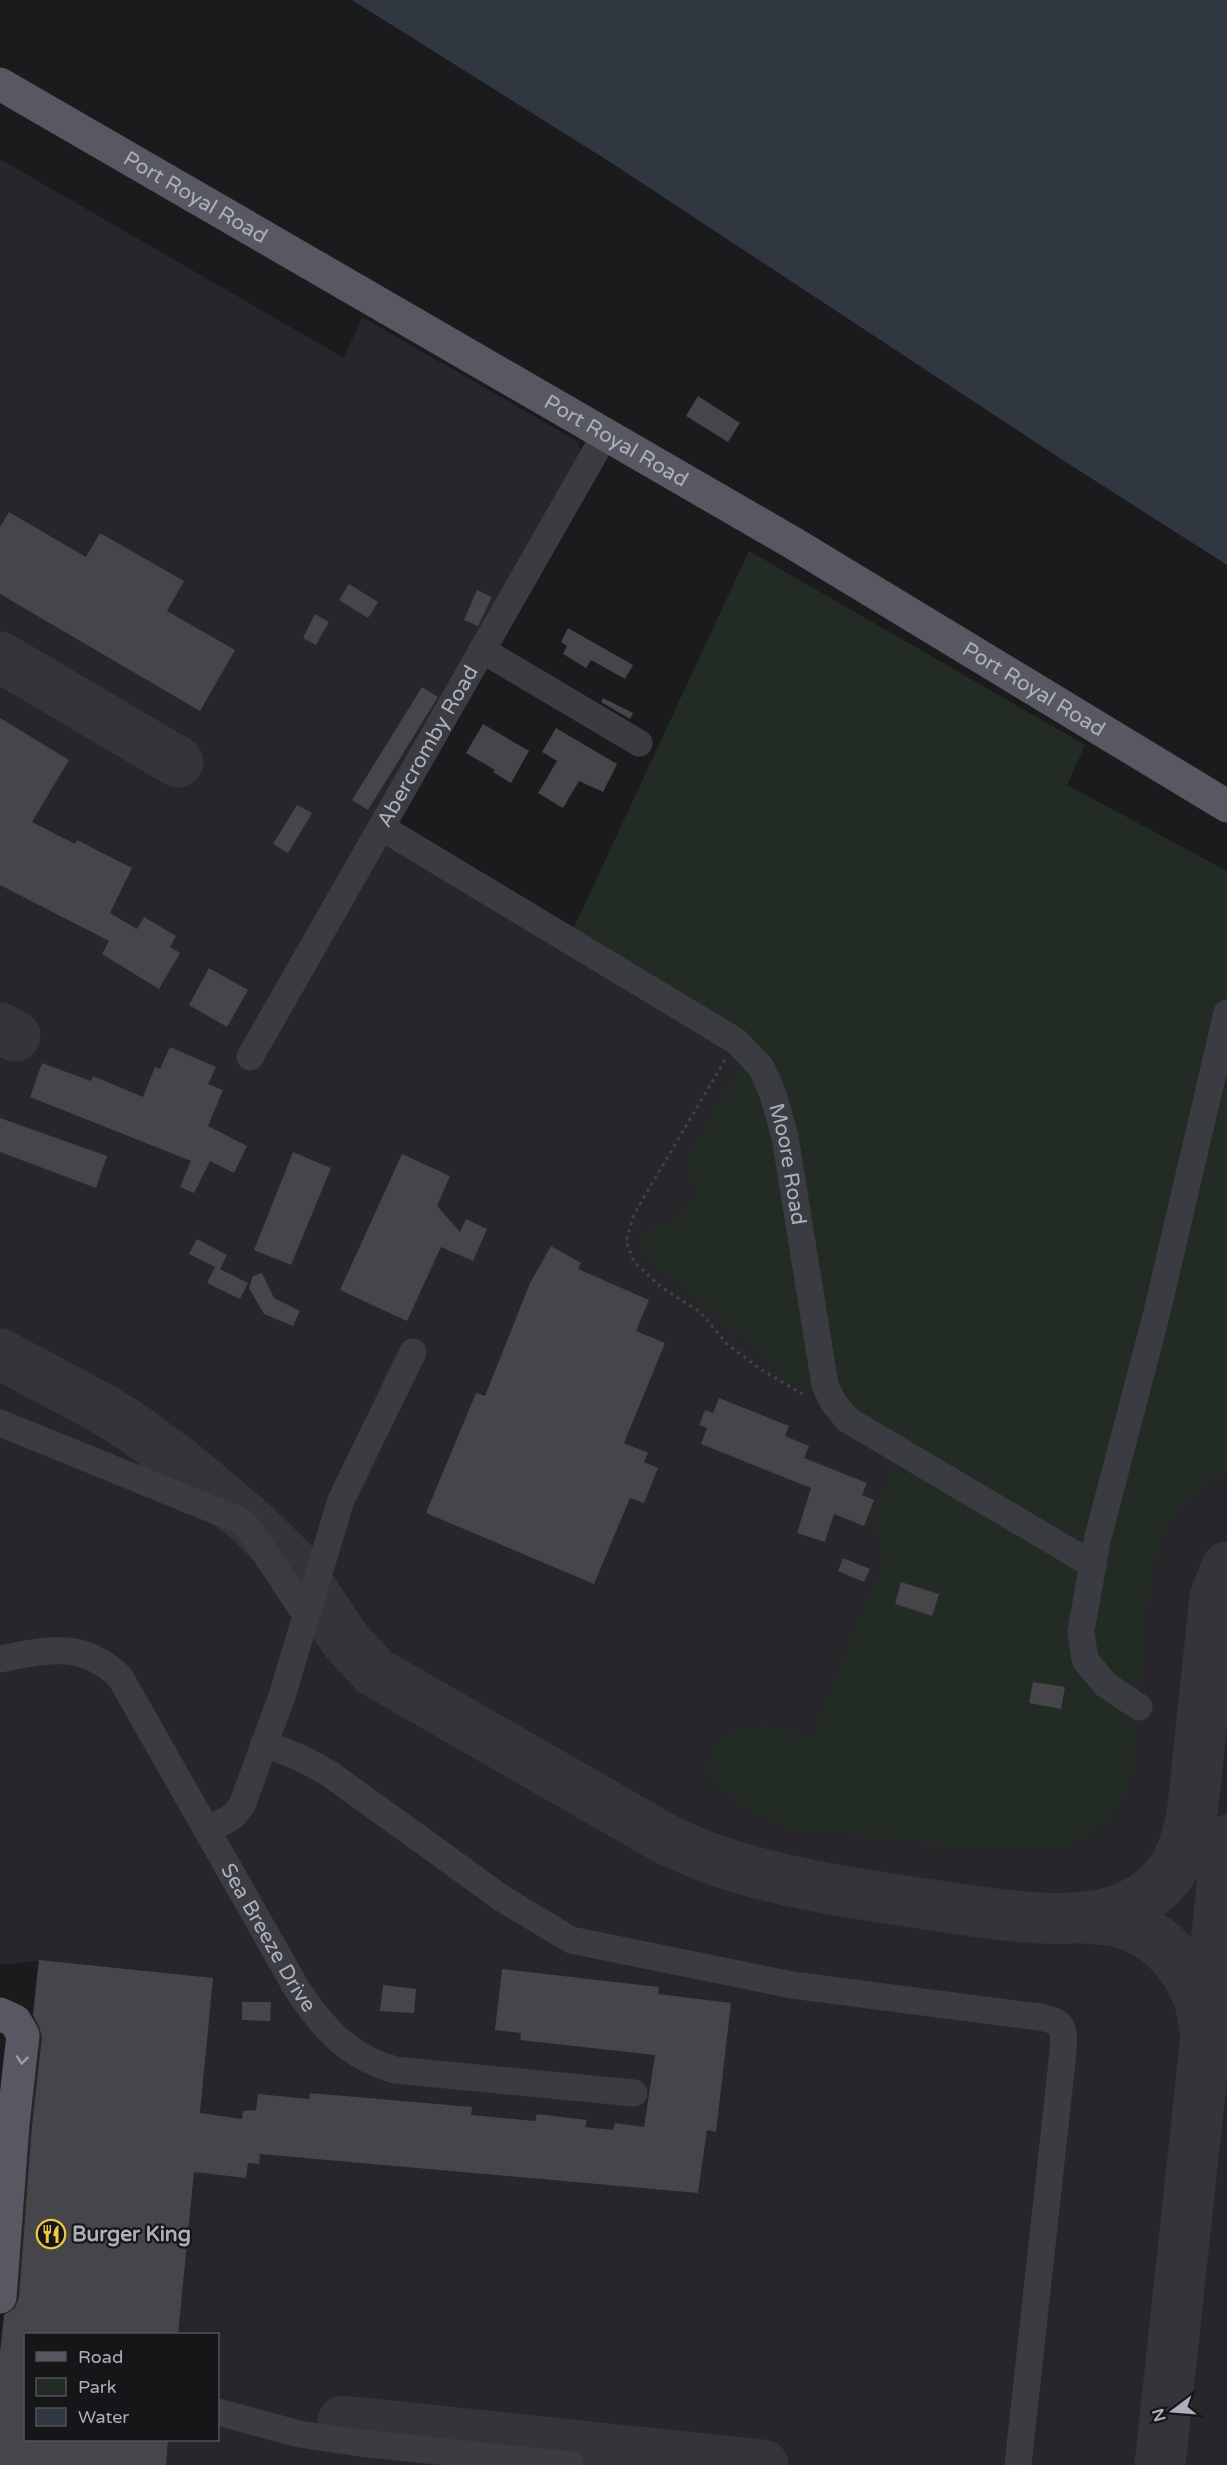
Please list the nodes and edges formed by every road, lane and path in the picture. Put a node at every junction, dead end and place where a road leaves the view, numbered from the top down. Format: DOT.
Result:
graph roads {
  1 [pos="0,84"];
  2 [pos="605,435"];
  3 [pos="482,650"];
  4 [pos="639,743"];
  5 [pos="1227,806"];
  6 [pos="381,827"];
  7 [pos="1227,1013"];
  8 [pos="736,1041"];
  9 [pos="250,1057"];
  10 [pos="412,1352"];
  11 [pos="809,1398"];
  12 [pos="0,1423"];
  13 [pos="1093,1565"];
  14 [pos="306,1615"];
  15 [pos="0,1659"];
  16 [pos="1139,1707"];
  17 [pos="264,1743"];
  18 [pos="208,1832"];
  19 [pos="0,2014"];
  20 [pos="634,2093"];
  21 [pos="0,2297"];
  22 [pos="219,2412"];
  23 [pos="570,2465"];
  24 [pos="1018,2465"];
  1 -- 2 [label="main road, Port Royal Road"];
  2 -- 3 [label="street, Abercromby Road"];
  2 -- 5 [label="main road, Port Royal Road"];
  3 -- 4 [label="street"];
  3 -- 6 [label="street, Abercromby Road"];
  6 -- 8 [label="street, Moore Road"];
  6 -- 9 [label="street, Abercromby Road"];
  7 -- 13 [label="street"];
  8 -- 11 [label="path"];
  8 -- 13 [label="street, Moore Road"];
  10 -- 14 [label="street"];
  12 -- 14 [label="street"];
  13 -- 16 [label="street"];
  14 -- 17 [label="street"];
  15 -- 18 [label="street, Sea Breeze Drive"];
  17 -- 18 [label="street"];
  17 -- 24 [label="street"];
  18 -- 20 [label="street, Sea Breeze Drive"];
  19 -- 21 [label="main road, one-way"];
  22 -- 23 [label="street"];
}
